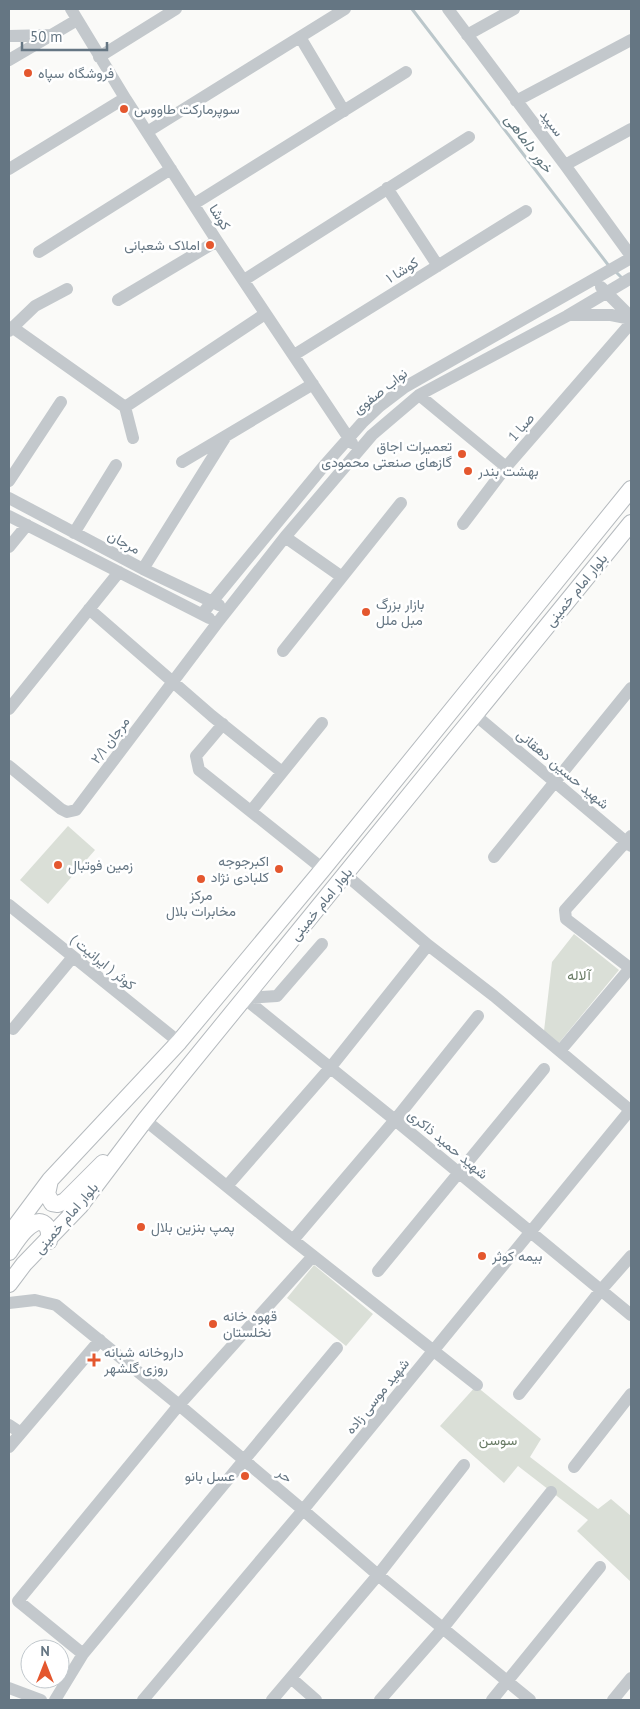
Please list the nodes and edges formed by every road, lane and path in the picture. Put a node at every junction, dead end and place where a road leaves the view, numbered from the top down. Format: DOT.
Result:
graph roads {
  1 [pos="176,9"];
  2 [pos="345,9"];
  3 [pos="448,9"];
  4 [pos="514,9"];
  5 [pos="74,14"];
  6 [pos="53,35"];
  7 [pos="467,35"];
  8 [pos="9,36"];
  9 [pos="300,37"];
  10 [pos="631,40"];
  11 [pos="99,57"];
  12 [pos="9,60"];
  13 [pos="406,72"];
  14 [pos="125,98"];
  15 [pos="516,100"];
  16 [pos="344,111"];
  17 [pos="631,129"];
  18 [pos="147,132"];
  19 [pos="469,137"];
  20 [pos="566,164"];
  21 [pos="9,169"];
  22 [pos="171,169"];
  23 [pos="387,188"];
  24 [pos="194,204"];
  25 [pos="526,212"];
  26 [pos="217,241"];
  27 [pos="39,252"];
  28 [pos="628,259"];
  29 [pos="438,266"];
  30 [pos="597,278"];
  31 [pos="631,278"];
  32 [pos="244,280"];
  33 [pos="67,289"];
  34 [pos="609,291"];
  35 [pos="118,300"];
  36 [pos="265,314"];
  37 [pos="567,316"];
  38 [pos="631,320"];
  39 [pos="10,329"];
  40 [pos="294,355"];
  41 [pos="313,384"];
  42 [pos="419,395"];
  43 [pos="62,402"];
  44 [pos="126,407"];
  45 [pos="226,436"];
  46 [pos="133,438"];
  47 [pos="349,438"];
  48 [pos="358,451"];
  49 [pos="182,462"];
  50 [pos="116,464"];
  51 [pos="506,467"];
  52 [pos="9,481"];
  53 [pos="631,489"];
  54 [pos="9,498"];
  55 [pos="401,503"];
  56 [pos="9,516"];
  57 [pos="631,523"];
  58 [pos="463,524"];
  59 [pos="27,525"];
  60 [pos="74,533"];
  61 [pos="285,537"];
  62 [pos="9,547"];
  63 [pos="142,569"];
  64 [pos="119,572"];
  65 [pos="342,577"];
  66 [pos="212,602"];
  67 [pos="89,609"];
  68 [pos="228,610"];
  69 [pos="202,614"];
  70 [pos="218,622"];
  71 [pos="283,651"];
  72 [pos="174,680"];
  73 [pos="631,688"];
  74 [pos="9,709"];
  75 [pos="474,714"];
  76 [pos="322,723"];
  77 [pos="223,724"];
  78 [pos="9,766"];
  79 [pos="282,772"];
  80 [pos="555,782"];
  81 [pos="251,811"];
  82 [pos="630,841"];
  83 [pos="494,856"];
  84 [pos="323,869"];
  85 [pos="346,875"];
  86 [pos="9,905"];
  87 [pos="322,944"];
  88 [pos="428,946"];
  89 [pos="72,958"];
  90 [pos="631,968"];
  91 [pos="244,998"];
  92 [pos="478,1016"];
  93 [pos="13,1029"];
  94 [pos="179,1042"];
  95 [pos="560,1050"];
  96 [pos="330,1068"];
  97 [pos="544,1069"];
  98 [pos="631,1109"];
  99 [pos="145,1120"];
  100 [pos="395,1120"];
  101 [pos="117,1156"];
  102 [pos="459,1173"];
  103 [pos="50,1180"];
  104 [pos="227,1186"];
  105 [pos="530,1232"];
  106 [pos="9,1236"];
  107 [pos="293,1240"];
  108 [pos="49,1241"];
  109 [pos="9,1252"];
  110 [pos="313,1256"];
  111 [pos="631,1256"];
  112 [pos="378,1271"];
  113 [pos="9,1284"];
  114 [pos="601,1290"];
  115 [pos="9,1303"];
  116 [pos="631,1315"];
  117 [pos="100,1340"];
  118 [pos="337,1348"];
  119 [pos="433,1351"];
  120 [pos="477,1385"];
  121 [pos="519,1394"];
  122 [pos="631,1394"];
  123 [pos="179,1405"];
  124 [pos="9,1425"];
  125 [pos="21,1434"];
  126 [pos="9,1447"];
  127 [pos="244,1460"];
  128 [pos="464,1465"];
  129 [pos="574,1467"];
  130 [pos="551,1492"];
  131 [pos="304,1510"];
  132 [pos="600,1566"];
  133 [pos="378,1575"];
  134 [pos="443,1628"];
  135 [pos="83,1654"];
  136 [pos="291,1678"];
  137 [pos="631,1678"];
  138 [pos="508,1682"];
  139 [pos="9,1688"];
  140 [pos="41,1700"];
  141 [pos="55,1700"];
  142 [pos="142,1700"];
  143 [pos="272,1700"];
  144 [pos="316,1700"];
  145 [pos="380,1700"];
  146 [pos="492,1700"];
  147 [pos="530,1700"];
  148 [pos="613,1700"];
  1 -- 11 [label="street"];
  2 -- 9 [label="street"];
  3 -- 7 [label="street, سپید"];
  4 -- 7 [label="street"];
  5 -- 6 [label="street"];
  5 -- 11 [label="street, کوشا"];
  6 -- 8 [label="street"];
  6 -- 12 [label="street"];
  7 -- 15 [label="street, سپید"];
  9 -- 16 [label="street"];
  9 -- 18 [label="street"];
  10 -- 15 [label="street"];
  11 -- 14 [label="street, کوشا"];
  13 -- 16 [label="street"];
  14 -- 18 [label="street, کوشا"];
  14 -- 21 [label="street"];
  15 -- 20 [label="street, سپید"];
  16 -- 24 [label="street"];
  17 -- 20 [label="street"];
  18 -- 22 [label="street, کوشا"];
  19 -- 23 [label="street"];
  20 -- 28 [label="street, سپید"];
  22 -- 24 [label="street, کوشا"];
  22 -- 27 [label="street"];
  23 -- 29 [label="street"];
  23 -- 32 [label="street"];
  24 -- 26 [label="street, کوشا"];
  25 -- 29 [label="street, کوشا ۱"];
  26 -- 32 [label="street, کوشا"];
  26 -- 35 [label="street"];
  28 -- 30 [label="street, نواب صفوی"];
  29 -- 40 [label="street, کوشا ۱"];
  30 -- 34 [label="street"];
  30 -- 47 [label="street, نواب صفوی"];
  31 -- 34 [label="street, نواب صفوی"];
  32 -- 36 [label="street, کوشا"];
  33 -- 39 [label="street"];
  34 -- 37 [label="street, نواب صفوی"];
  34 -- 38 [label="street"];
  36 -- 40 [label="street, کوشا"];
  36 -- 44 [label="street"];
  37 -- 38 [label="street"];
  37 -- 42 [label="street, نواب صفوی"];
  38 -- 51 [label="street, صبا 1"];
  39 -- 44 [label="street"];
  40 -- 41 [label="street, کوشا"];
  41 -- 45 [label="street"];
  41 -- 47 [label="street, کوشا"];
  42 -- 48 [label="street, نواب صفوی"];
  42 -- 51 [label="street"];
  43 -- 52 [label="street"];
  44 -- 46 [label="street"];
  45 -- 49 [label="street"];
  45 -- 63 [label="street"];
  47 -- 48 [label="street, کوشا"];
  47 -- 66 [label="street, نواب صفوی"];
  48 -- 61 [label="street, نواب صفوی"];
  50 -- 60 [label="street"];
  51 -- 58 [label="street, صبا 1"];
  53 -- 84 [label="main road, بلوار امام خمینی"];
  54 -- 60 [label="street, مرجان"];
  55 -- 65 [label="street"];
  56 -- 59 [label="street, مرجان"];
  57 -- 75 [label="main road, بلوار امام خمینی"];
  59 -- 62 [label="street"];
  59 -- 64 [label="street, مرجان"];
  60 -- 63 [label="street, مرجان"];
  61 -- 65 [label="street"];
  61 -- 68 [label="street, نواب صفوی"];
  63 -- 66 [label="street, مرجان"];
  64 -- 67 [label="street"];
  64 -- 69 [label="street, مرجان"];
  65 -- 71 [label="street"];
  66 -- 68 [label="street, مرجان"];
  66 -- 69 [label="street, نواب صفوی"];
  67 -- 72 [label="street"];
  67 -- 74 [label="street"];
  68 -- 70 [label="street, نواب صفوی"];
  69 -- 70 [label="street, مرجان"];
  70 -- 72 [label="street, مرجان ۲/۱"];
  72 -- 77 [label="street"];
  72 -- 78 [label="street, مرجان ۲/۱"];
  73 -- 80 [label="street"];
  75 -- 80 [label="street, شهید حسین دهقانی"];
  75 -- 85 [label="main road, بلوار امام خمینی"];
  76 -- 79 [label="street"];
  77 -- 79 [label="street"];
  77 -- 81 [label="street"];
  79 -- 81 [label="street"];
  80 -- 82 [label="street, شهید حسین دهقانی"];
  80 -- 83 [label="street"];
  81 -- 84 [label="street"];
  82 -- 90 [label="street"];
  84 -- 94 [label="main road, بلوار امام خمینی"];
  85 -- 88 [label="street"];
  85 -- 91 [label="main road, بلوار امام خمینی"];
  86 -- 89 [label="street, کوثر ( ایرانیت )"];
  87 -- 91 [label="street"];
  88 -- 95 [label="street"];
  88 -- 96 [label="street"];
  89 -- 93 [label="street"];
  89 -- 94 [label="street, کوثر ( ایرانیت )"];
  90 -- 95 [label="street"];
  91 -- 96 [label="street, شهید حمید ذاکری"];
  91 -- 99 [label="main road, بلوار امام خمینی"];
  92 -- 100 [label="street"];
  94 -- 103 [label="main road, بلوار امام خمینی"];
  95 -- 98 [label="street"];
  96 -- 100 [label="street, شهید حمید ذاکری"];
  96 -- 104 [label="street"];
  97 -- 102 [label="street"];
  98 -- 105 [label="street, شهید موسی زاده"];
  99 -- 101 [label="main road, بلوار امام خمینی"];
  99 -- 104 [label="street"];
  100 -- 102 [label="street, شهید حمید ذاکری"];
  100 -- 107 [label="street"];
  101 -- 103 [label="main road"];
  101 -- 108 [label="main road, بلوار امام خمینی"];
  102 -- 105 [label="street, شهید حمید ذاکری"];
  102 -- 112 [label="street"];
  103 -- 106 [label="main road, بلوار امام خمینی"];
  104 -- 107 [label="street"];
  105 -- 114 [label="street, شهید حمید ذاکری"];
  105 -- 119 [label="street, شهید موسی زاده"];
  107 -- 110 [label="street"];
  108 -- 109 [label="main road"];
  108 -- 113 [label="main road, بلوار امام خمینی"];
  110 -- 119 [label="street"];
  110 -- 123 [label="street"];
  111 -- 114 [label="street"];
  114 -- 116 [label="street, شهید حمید ذاکری"];
  114 -- 121 [label="street"];
  115 -- 117 [label="street, حر"];
  117 -- 123 [label="street, حر"];
  117 -- 125 [label="street"];
  118 -- 127 [label="street"];
  119 -- 120 [label="street"];
  119 -- 131 [label="street, شهید موسی زاده"];
  122 -- 129 [label="street"];
  123 -- 127 [label="street, حر"];
  123 -- 135 [label="street"];
  124 -- 125 [label="street"];
  125 -- 126 [label="street"];
  127 -- 131 [label="street, حر"];
  127 -- 135 [label="street"];
  128 -- 133 [label="street"];
  130 -- 134 [label="street"];
  131 -- 133 [label="street, حر"];
  131 -- 142 [label="street, شهید موسی زاده"];
  132 -- 138 [label="street"];
  133 -- 134 [label="street, حر"];
  133 -- 136 [label="street"];
  134 -- 138 [label="street, حر"];
  134 -- 145 [label="street"];
  135 -- 141 [label="street"];
  136 -- 143 [label="street"];
  136 -- 144 [label="street"];
  137 -- 148 [label="street"];
  138 -- 146 [label="street"];
  138 -- 147 [label="street, حر"];
  139 -- 140 [label="street"];
}
